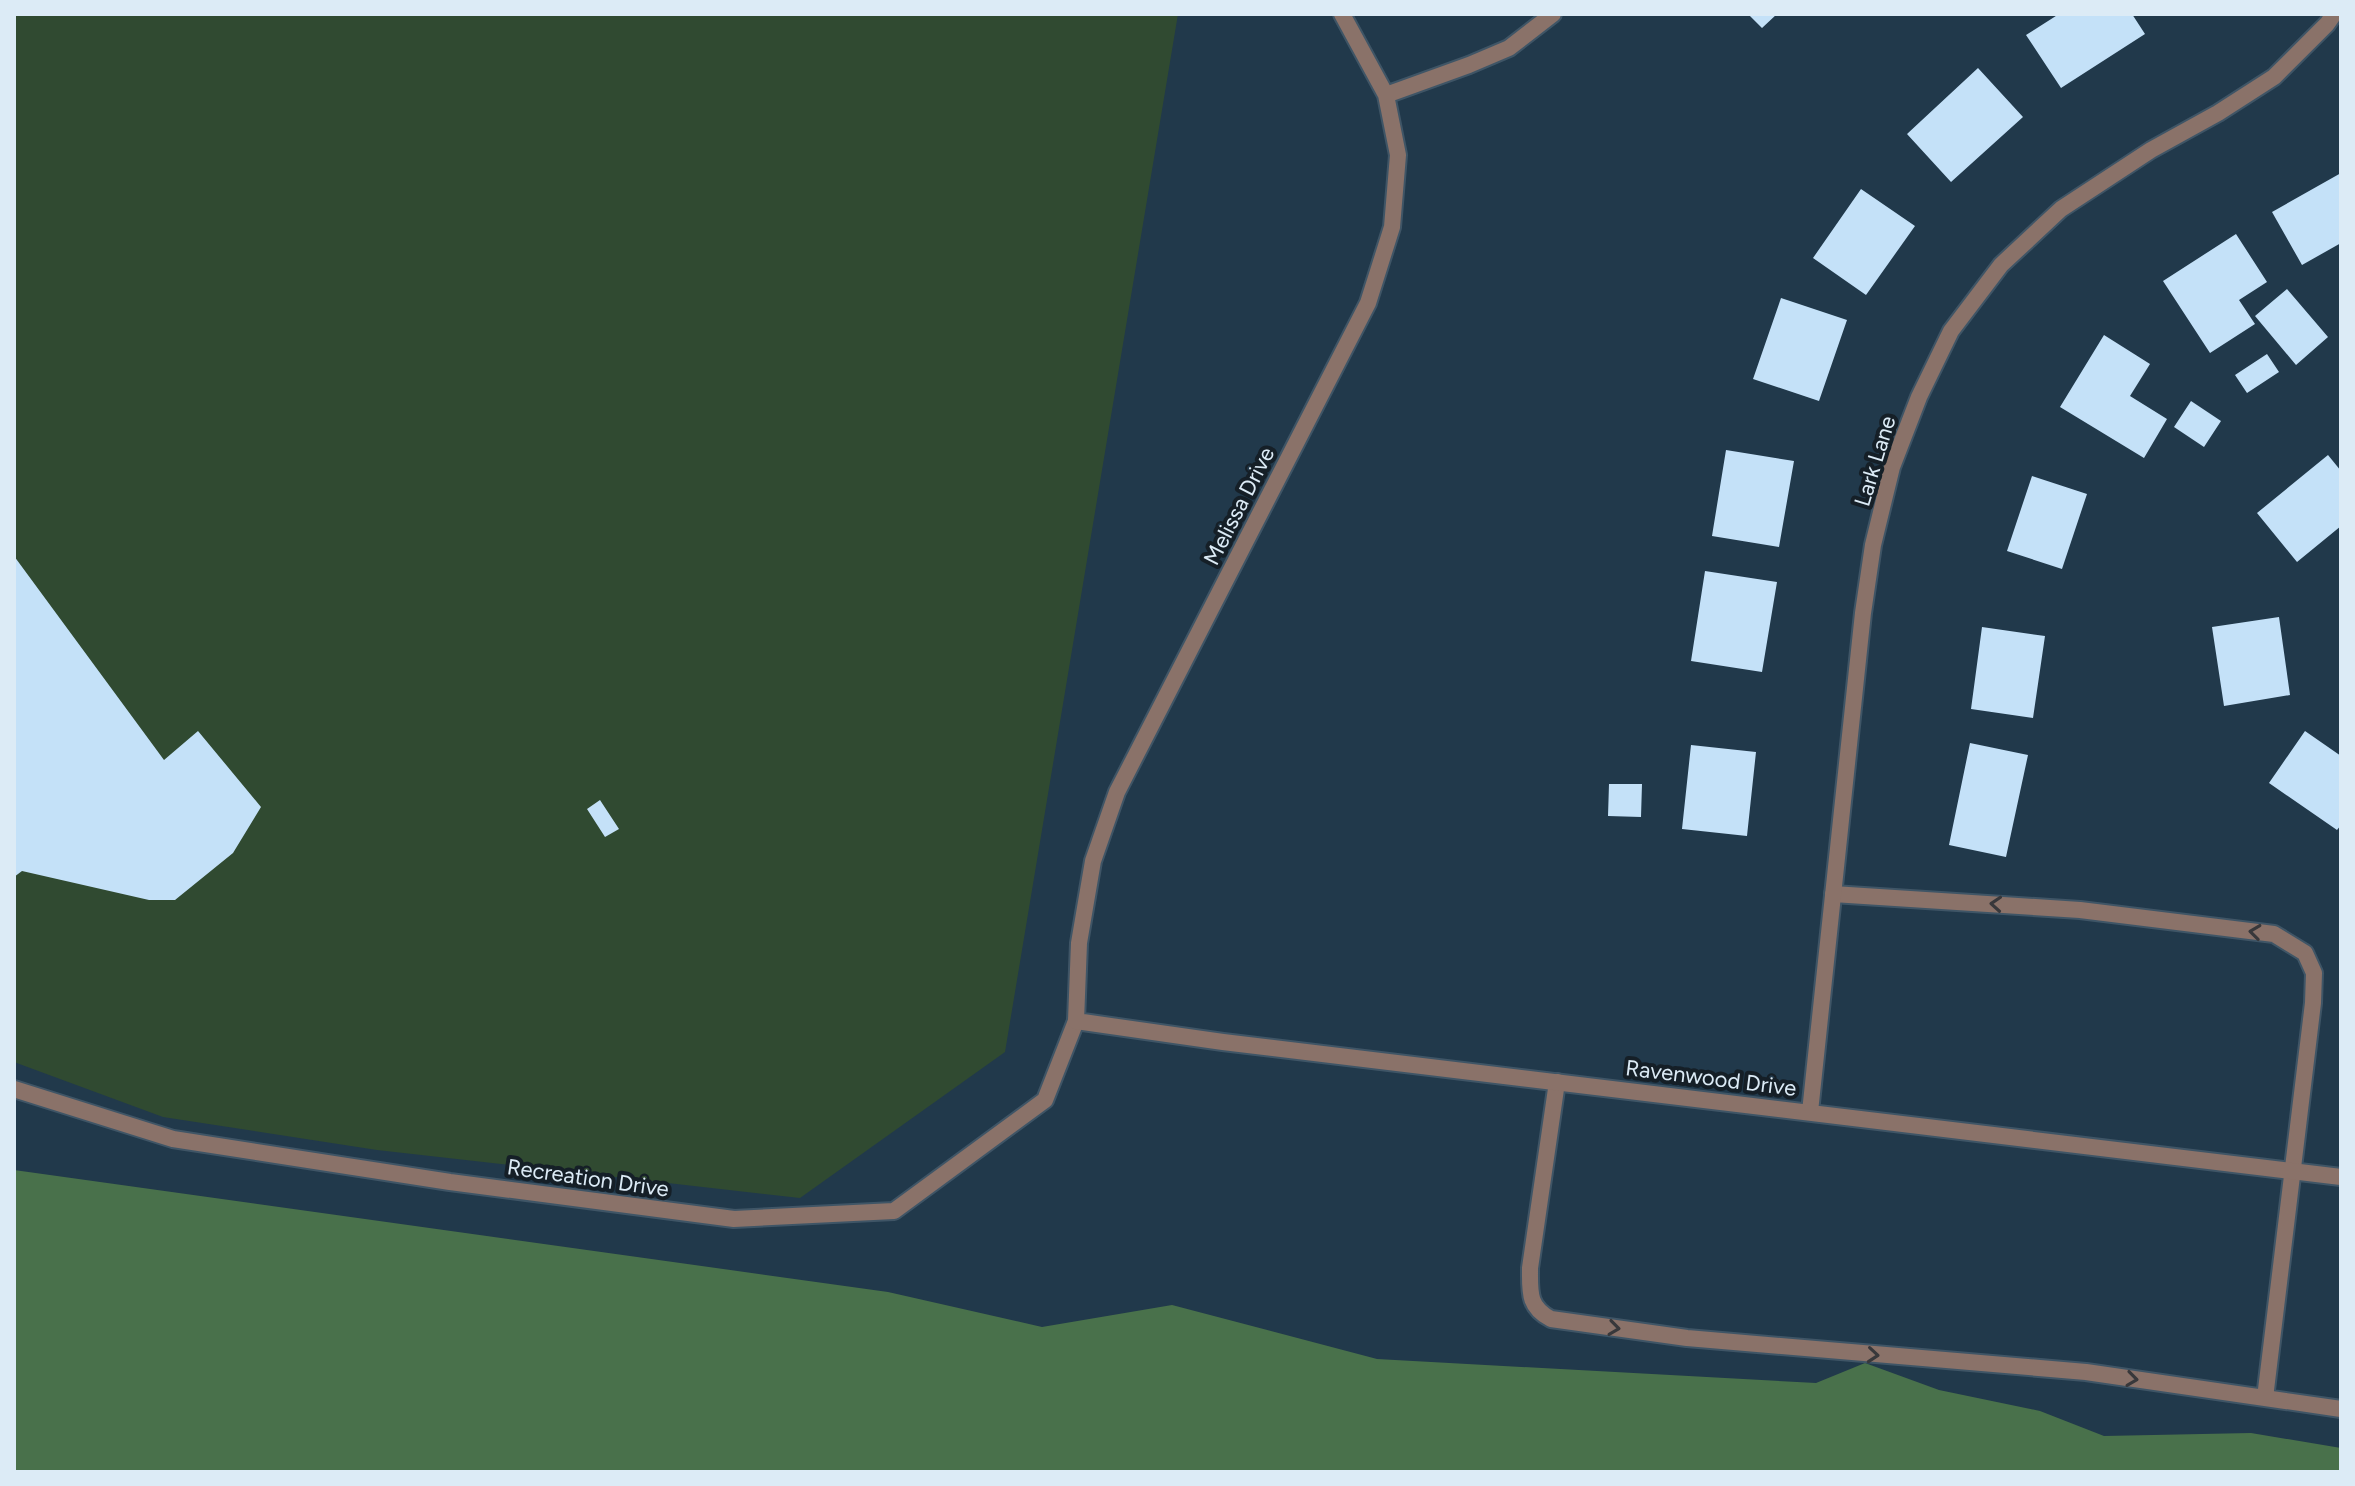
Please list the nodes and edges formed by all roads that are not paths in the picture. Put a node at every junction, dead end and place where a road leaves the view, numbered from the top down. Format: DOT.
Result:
graph roads {
  1 [pos="1342,14"];
  2 [pos="1553,14"];
  3 [pos="2334,14"];
  4 [pos="1386,95"];
  5 [pos="1833,894"];
  6 [pos="1076,1021"];
  7 [pos="1557,1082"];
  8 [pos="14,1089"];
  9 [pos="1810,1112"];
  10 [pos="2292,1171"];
  11 [pos="2341,1177"];
  12 [pos="2265,1398"];
  13 [pos="2341,1409"];
  1 -- 4 [label="street, Melissa Drive"];
  2 -- 4 [label="street"];
  3 -- 5 [label="street, Lark Lane"];
  4 -- 6 [label="street, Melissa Drive"];
  5 -- 9 [label="street, Lark Lane"];
  10 -- 5 [label="street, one-way"];
  6 -- 7 [label="street, Ravenwood Drive"];
  6 -- 8 [label="street, Recreation Drive"];
  7 -- 9 [label="street, Ravenwood Drive"];
  7 -- 12 [label="street, one-way"];
  9 -- 10 [label="street, Ravenwood Drive"];
  10 -- 11 [label="street, Ravenwood Drive"];
  10 -- 12 [label="street"];
  12 -- 13 [label="street"];
}
